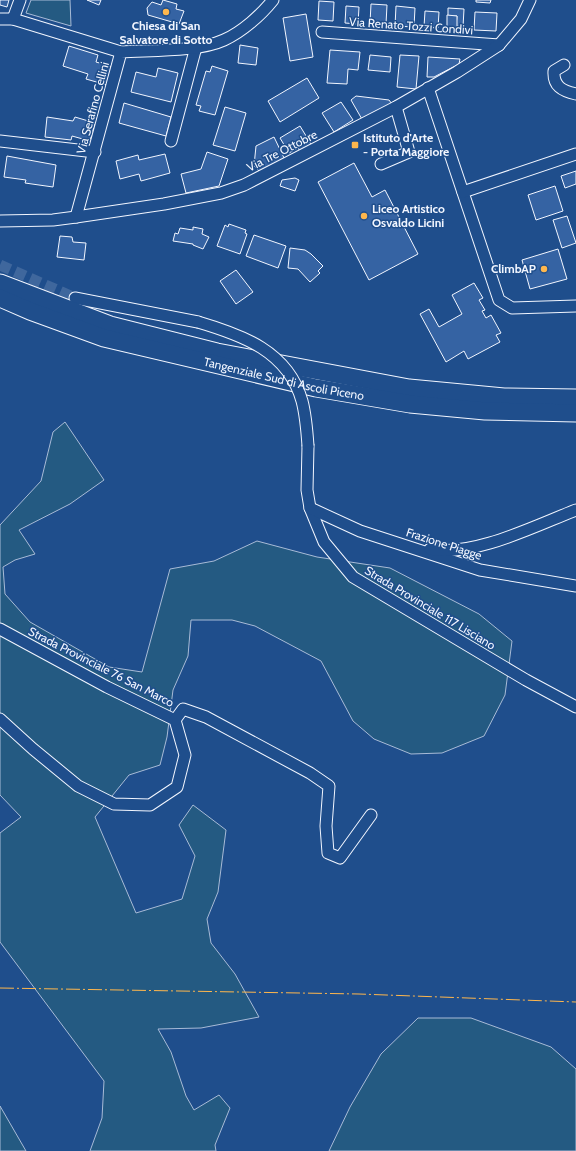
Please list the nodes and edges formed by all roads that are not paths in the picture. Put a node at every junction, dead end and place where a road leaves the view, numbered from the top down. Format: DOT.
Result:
graph roads {
  1 [pos="20,0"];
  2 [pos="273,0"];
  3 [pos="530,0"];
  4 [pos="0,19"];
  5 [pos="13,19"];
  6 [pos="322,32"];
  7 [pos="499,45"];
  8 [pos="196,47"];
  9 [pos="120,52"];
  10 [pos="564,65"];
  11 [pos="428,88"];
  12 [pos="576,94"];
  13 [pos="396,108"];
  14 [pos="0,141"];
  15 [pos="171,141"];
  16 [pos="95,152"];
  17 [pos="576,154"];
  18 [pos="381,164"];
  19 [pos="463,192"];
  20 [pos="76,217"];
  21 [pos="0,221"];
  22 [pos="0,283"];
  23 [pos="0,298"];
  24 [pos="75,298"];
  25 [pos="576,306"];
  26 [pos="576,398"];
  27 [pos="576,413"];
  28 [pos="310,508"];
  29 [pos="576,510"];
  30 [pos="400,544"];
  31 [pos="576,586"];
  32 [pos="0,629"];
  33 [pos="576,707"];
  34 [pos="0,719"];
  35 [pos="175,720"];
  36 [pos="371,815"];
  1 -- 5 [label="street"];
  2 -- 8 [label="street, Via Serafino Cellini"];
  3 -- 7 [label="street, Via Tre Ottobre"];
  4 -- 5 [label="street"];
  5 -- 9 [label="street"];
  6 -- 7 [label="street, Via Renato Tozzi Condivi"];
  7 -- 11 [label="street, Via Tre Ottobre"];
  8 -- 9 [label="street, Via Serafino Cellini"];
  8 -- 15 [label="street"];
  9 -- 16 [label="street, Via Serafino Cellini"];
  10 -- 12 [label="street"];
  11 -- 13 [label="street, Via Tre Ottobre"];
  11 -- 19 [label="street"];
  13 -- 18 [label="street"];
  13 -- 20 [label="street, Via Tre Ottobre"];
  14 -- 16 [label="street"];
  16 -- 20 [label="street, Via Serafino Cellini"];
  17 -- 19 [label="street"];
  19 -- 25 [label="street"];
  20 -- 21 [label="street, Via Tre Ottobre"];
  22 -- 26 [label="highway, Tangenziale Sud di Ascoli Piceno"];
  23 -- 27 [label="highway, Tangenziale Sud di Ascoli Piceno"];
  24 -- 28 [label="street, Strada Provinciale 117 Lisciano, bridge"];
  28 -- 30 [label="street, Frazione Piagge"];
  28 -- 33 [label="street, Strada Provinciale 117 Lisciano"];
  29 -- 30 [label="street"];
  30 -- 31 [label="street, Frazione Piagge"];
  32 -- 35 [label="street, Strada Provinciale 76 San Marco"];
  34 -- 35 [label="street, Strada Provinciale 76 San Marco"];
  35 -- 36 [label="street"];
}
